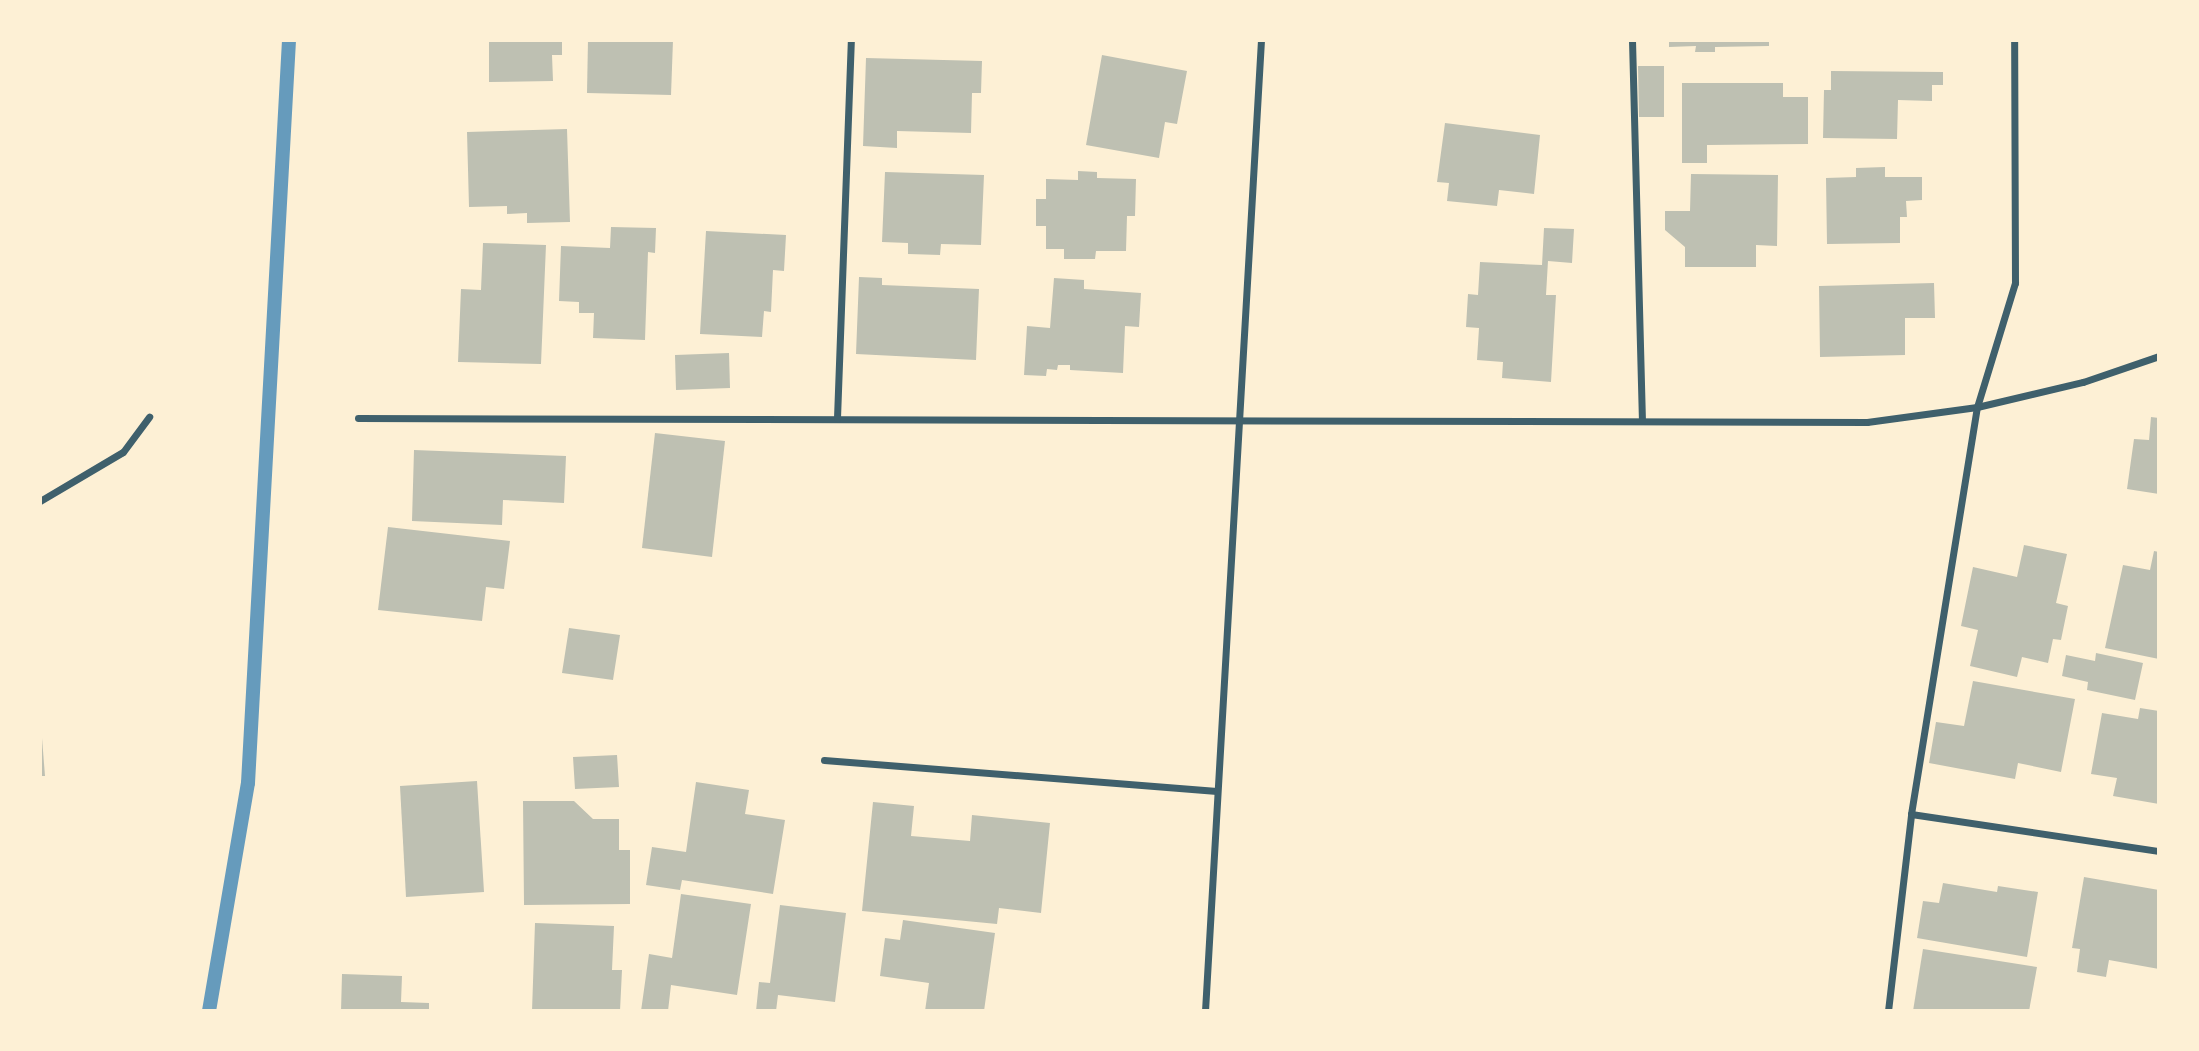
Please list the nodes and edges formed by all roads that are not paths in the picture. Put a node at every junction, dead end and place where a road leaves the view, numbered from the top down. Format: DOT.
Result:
graph roads {
  1 [pos="850,40"];
  2 [pos="1261,40"];
  3 [pos="1632,40"];
  4 [pos="2014,40"];
  5 [pos="2159,356"];
  6 [pos="1977,407"];
  7 [pos="149,417"];
  8 [pos="358,418"];
  9 [pos="837,418"];
  10 [pos="1239,419"];
  11 [pos="1642,419"];
  12 [pos="40,500"];
  13 [pos="824,761"];
  14 [pos="1217,791"];
  15 [pos="1911,814"];
  16 [pos="2159,851"];
  17 [pos="1205,1011"];
  18 [pos="1888,1011"];
  1 -- 9 [label="street"];
  2 -- 10 [label="street"];
  3 -- 11 [label="street"];
  4 -- 6 [label="street"];
  5 -- 6 [label="street"];
  6 -- 11 [label="street"];
  6 -- 15 [label="street"];
  7 -- 12 [label="street"];
  8 -- 9 [label="street"];
  9 -- 10 [label="street"];
  10 -- 11 [label="street"];
  10 -- 14 [label="street"];
  13 -- 14 [label="street"];
  14 -- 17 [label="street"];
  15 -- 16 [label="street"];
  15 -- 18 [label="street"];
}
